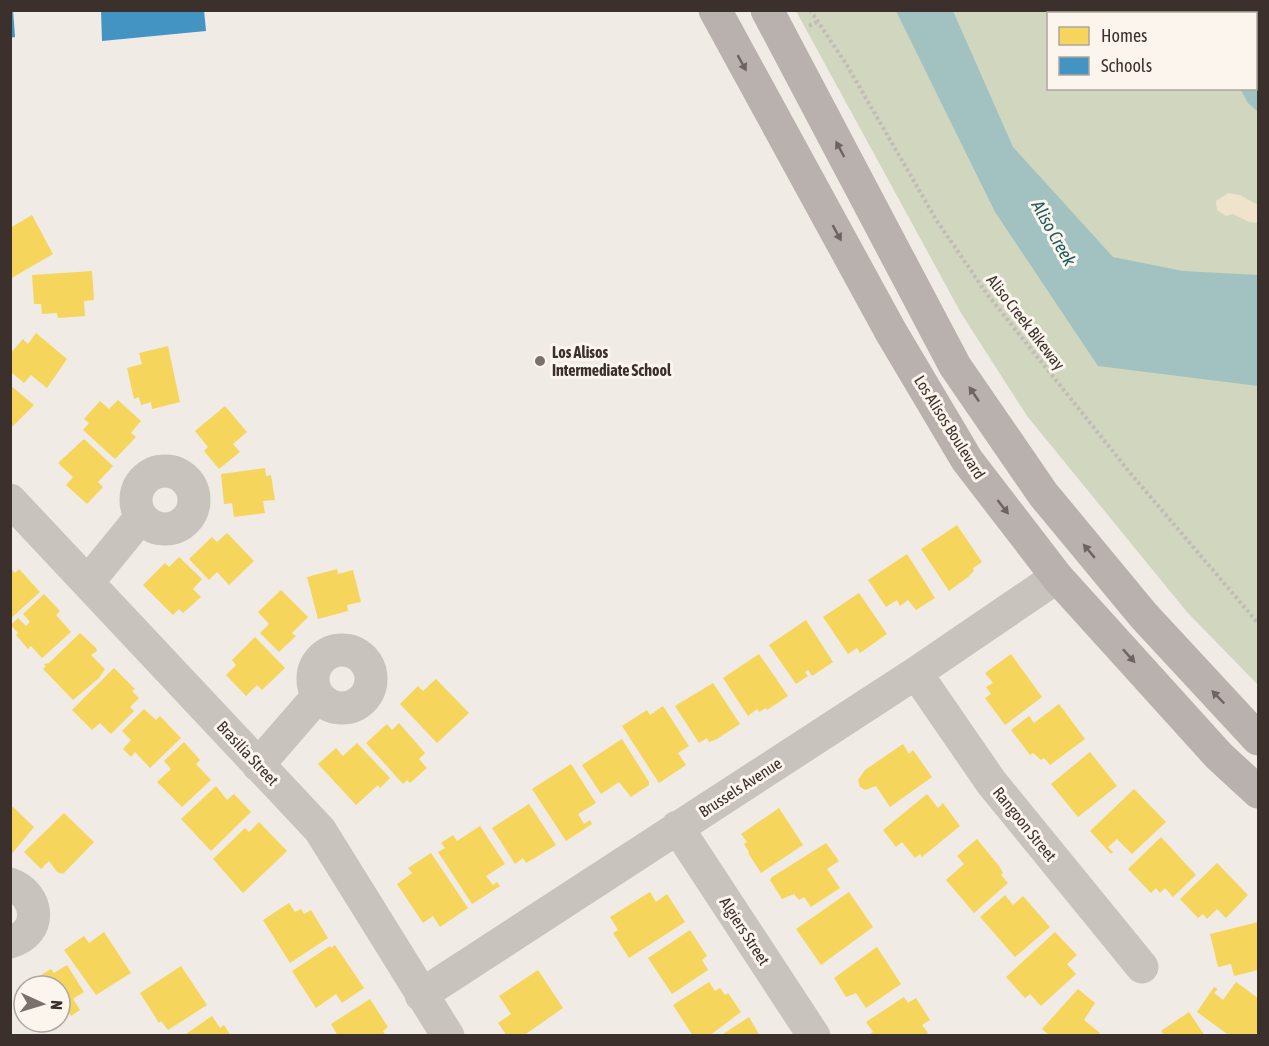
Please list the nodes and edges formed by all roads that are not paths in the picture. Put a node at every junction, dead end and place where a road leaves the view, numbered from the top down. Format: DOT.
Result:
graph roads {
  1 [pos="715,10"];
  2 [pos="767,10"];
  3 [pos="10,500"];
  4 [pos="141,517"];
  5 [pos="1057,577"];
  6 [pos="88,582"];
  7 [pos="916,674"];
  8 [pos="318,696"];
  9 [pos="1258,739"];
  10 [pos="258,765"];
  11 [pos="1258,792"];
  12 [pos="676,827"];
  13 [pos="10,884"];
  14 [pos="10,942"];
  15 [pos="1142,967"];
  16 [pos="421,995"];
  17 [pos="448,1035"];
  18 [pos="814,1035"];
  1 -- 5 [label="main road, Los Alisos Boulevard, one-way"];
  9 -- 2 [label="main road, one-way"];
  3 -- 6 [label="street, Brasilia Street"];
  4 -- 6 [label="street"];
  5 -- 7 [label="street, Brussels Avenue"];
  5 -- 11 [label="main road, Los Alisos Boulevard, one-way"];
  6 -- 10 [label="street, Brasilia Street"];
  7 -- 12 [label="street, Brussels Avenue"];
  7 -- 15 [label="street, Rangoon Street"];
  8 -- 10 [label="street"];
  10 -- 16 [label="street, Brasilia Street"];
  12 -- 16 [label="street, Brussels Avenue"];
  12 -- 18 [label="street, Algiers Street"];
  13 -- 14 [label="street"];
  16 -- 17 [label="street, Brasilia Street"];
}
